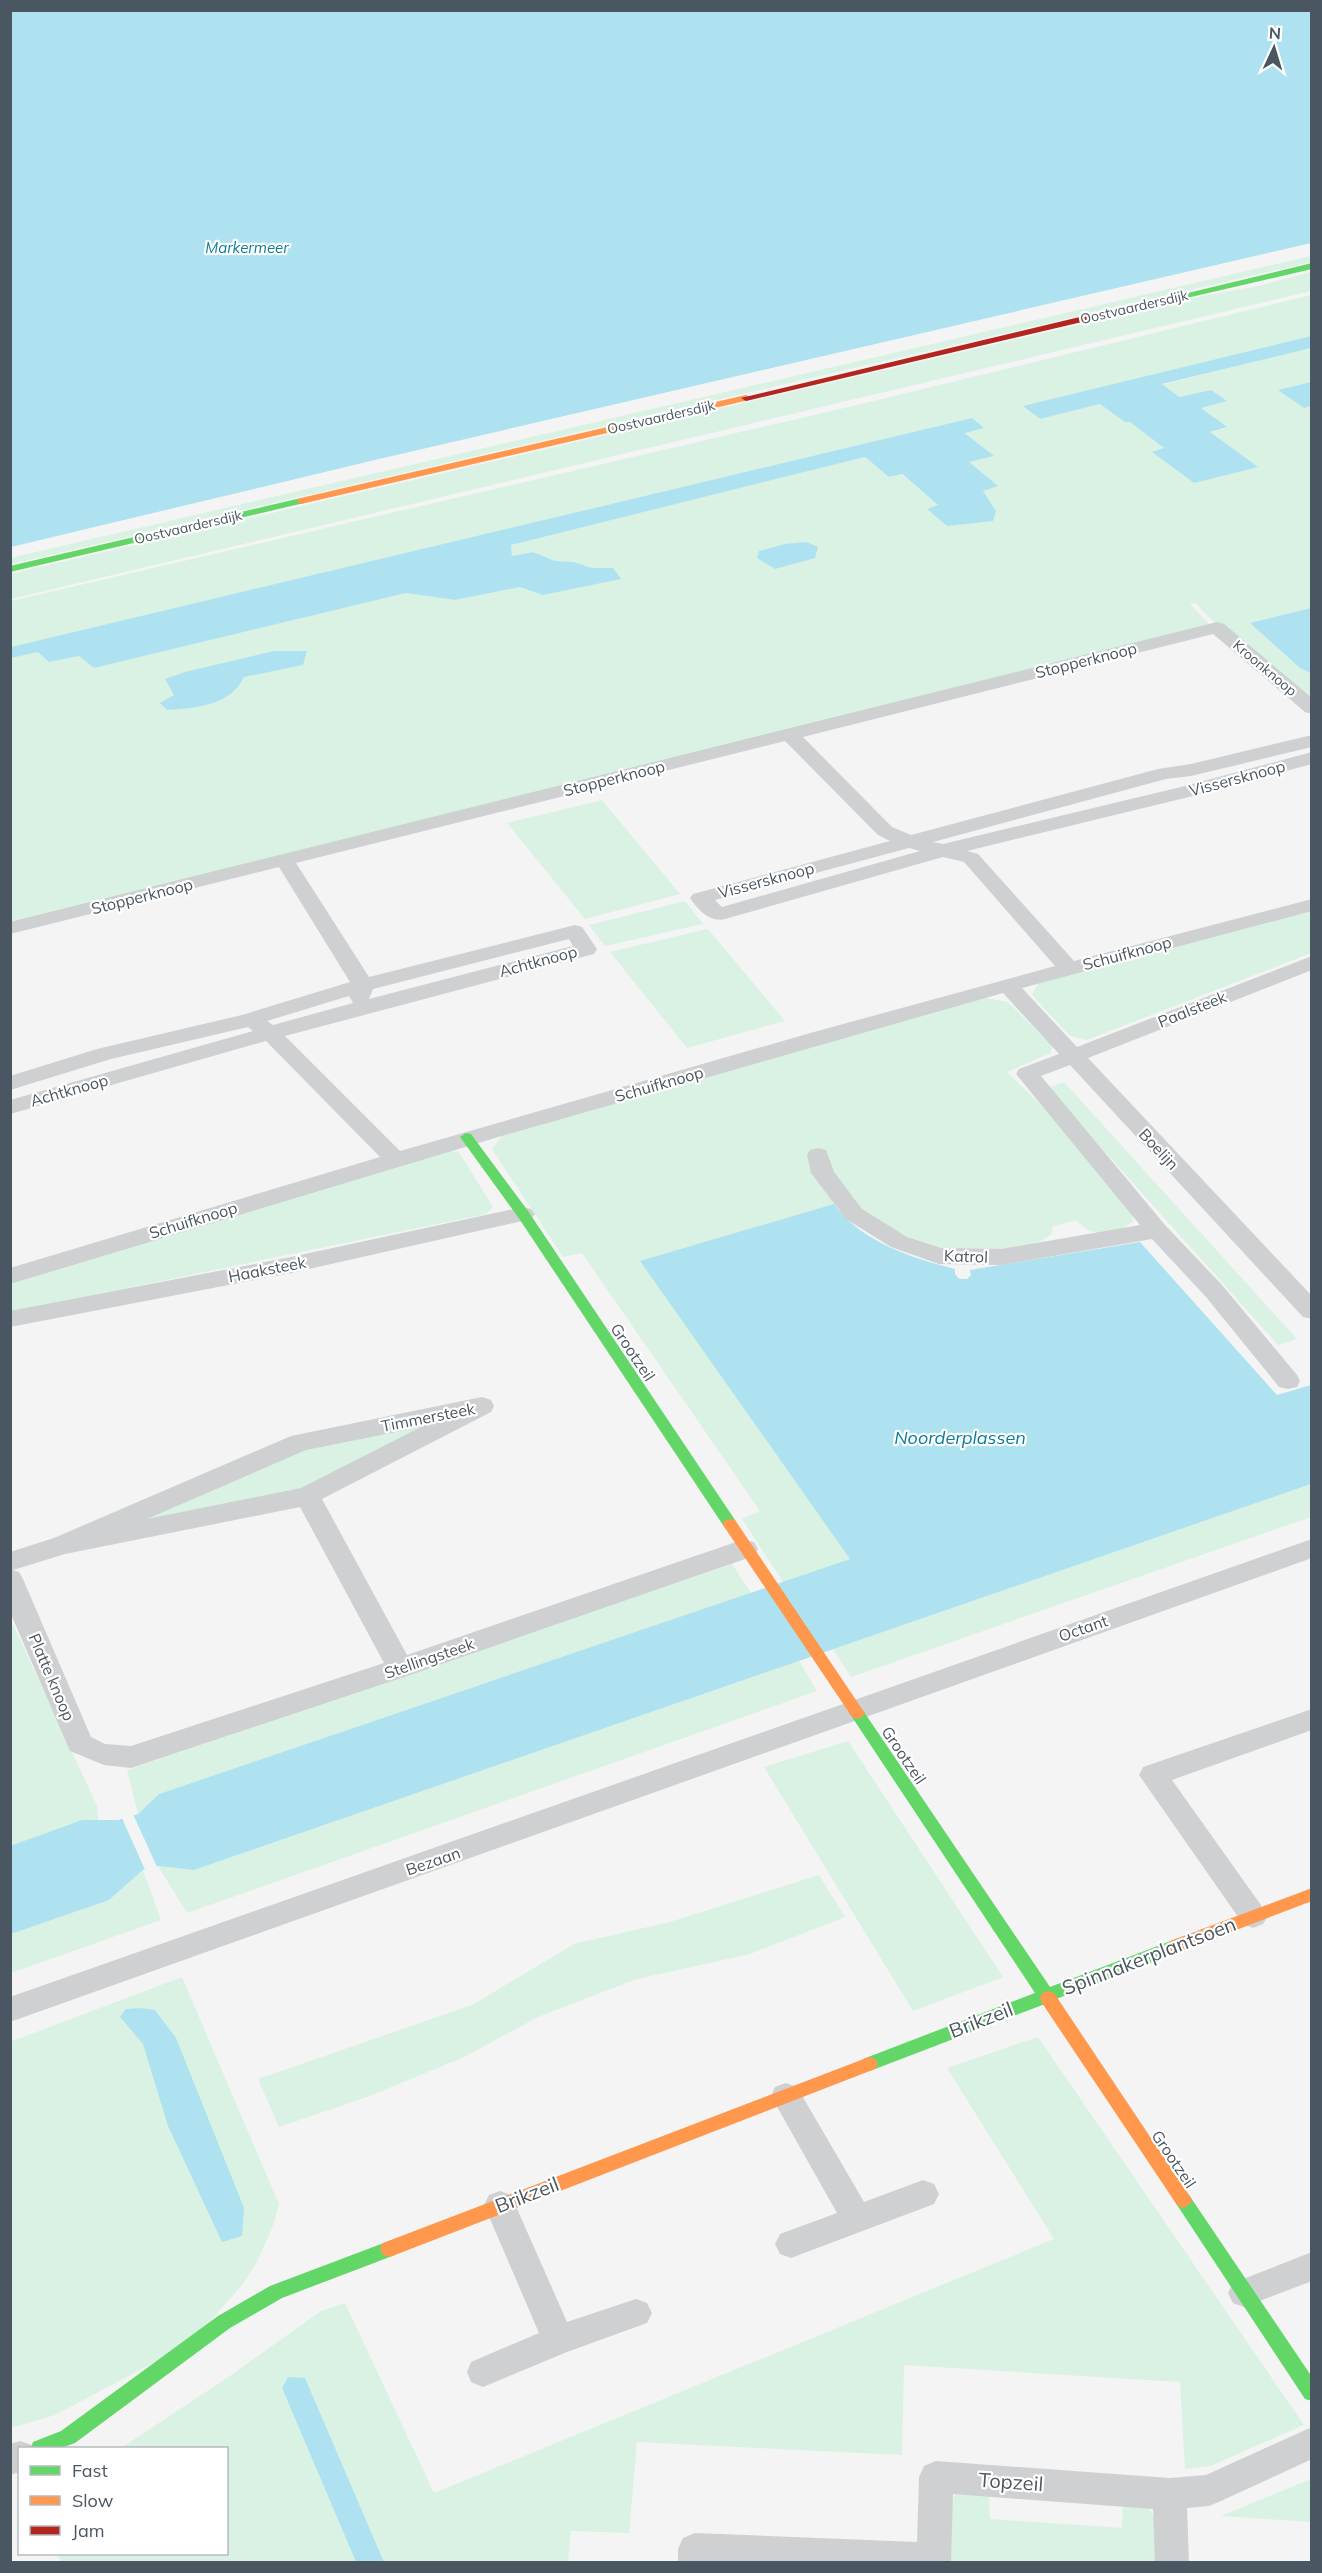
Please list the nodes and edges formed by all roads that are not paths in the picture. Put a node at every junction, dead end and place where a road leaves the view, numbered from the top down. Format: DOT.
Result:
graph roads {
  1 [pos="1311,266"];
  2 [pos="10,569"];
  3 [pos="1218,628"];
  4 [pos="1311,708"];
  5 [pos="790,735"];
  6 [pos="1311,741"];
  7 [pos="1311,758"];
  8 [pos="910,842"];
  9 [pos="941,851"];
  10 [pos="285,861"];
  11 [pos="1311,905"];
  12 [pos="10,928"];
  13 [pos="1311,962"];
  14 [pos="1069,969"];
  15 [pos="363,985"];
  16 [pos="1008,986"];
  17 [pos="355,1009"];
  18 [pos="248,1020"];
  19 [pos="270,1033"];
  20 [pos="1074,1057"];
  21 [pos="10,1083"];
  22 [pos="10,1107"];
  23 [pos="466,1137"];
  24 [pos="818,1155"];
  25 [pos="395,1159"];
  26 [pos="523,1214"];
  27 [pos="1157,1230"];
  28 [pos="10,1276"];
  29 [pos="1311,1311"];
  30 [pos="10,1319"];
  31 [pos="1288,1381"];
  32 [pos="307,1496"];
  33 [pos="63,1545"];
  34 [pos="1311,1548"];
  35 [pos="752,1559"];
  36 [pos="10,1562"];
  37 [pos="10,1579"];
  38 [pos="400,1668"];
  39 [pos="854,1709"];
  40 [pos="1311,1719"];
  41 [pos="110,1757"];
  42 [pos="1311,1894"];
  43 [pos="1253,1916"];
  44 [pos="1044,1995"];
  45 [pos="10,2010"];
  46 [pos="786,2096"];
  47 [pos="923,2194"];
  48 [pos="501,2205"];
  49 [pos="857,2219"];
  50 [pos="791,2244"];
  51 [pos="1311,2266"];
  52 [pos="1245,2293"];
  53 [pos="636,2313"];
  54 [pos="558,2340"];
  55 [pos="483,2372"];
  56 [pos="1311,2393"];
  57 [pos="1311,2442"];
  58 [pos="43,2447"];
  59 [pos="1170,2494"];
  60 [pos="934,2561"];
  61 [pos="695,2562"];
  62 [pos="1172,2562"];
  1 -- 2 [label="street, Oostvaardersdijk"];
  3 -- 4 [label="street, Kroonknoop"];
  3 -- 5 [label="street, Stopperknoop"];
  5 -- 8 [label="street"];
  5 -- 10 [label="street, Stopperknoop"];
  6 -- 8 [label="street, Vissersknoop"];
  7 -- 9 [label="street, Vissersknoop"];
  8 -- 9 [label="street"];
  8 -- 9 [label="street, Vissersknoop"];
  9 -- 14 [label="street"];
  10 -- 12 [label="street, Stopperknoop"];
  10 -- 15 [label="street"];
  11 -- 14 [label="street, Schuifknoop"];
  13 -- 20 [label="street, Paalsteek"];
  14 -- 16 [label="street, Schuifknoop"];
  15 -- 17 [label="street"];
  15 -- 17 [label="street, Achtknoop"];
  15 -- 18 [label="street, Achtknoop"];
  16 -- 20 [label="street, Boelijn"];
  16 -- 23 [label="street, Schuifknoop"];
  17 -- 19 [label="street, Achtknoop"];
  18 -- 19 [label="street"];
  18 -- 21 [label="street, Achtknoop"];
  19 -- 22 [label="street, Achtknoop"];
  19 -- 25 [label="street"];
  20 -- 27 [label="street"];
  20 -- 29 [label="street, Boelijn"];
  23 -- 25 [label="street, Schuifknoop"];
  23 -- 26 [label="street, Grootzeil"];
  24 -- 27 [label="street, Katrol"];
  25 -- 28 [label="street, Schuifknoop"];
  26 -- 30 [label="street, Haaksteek"];
  26 -- 35 [label="street, Grootzeil"];
  27 -- 31 [label="street"];
  32 -- 33 [label="street, Timmersteek"];
  32 -- 33 [label="street, Timmersteek"];
  32 -- 38 [label="street"];
  33 -- 36 [label="street, Timmersteek"];
  34 -- 39 [label="street, Octant"];
  35 -- 38 [label="street, Stellingsteek"];
  35 -- 39 [label="street, Grootzeil"];
  37 -- 41 [label="street, Platte knoop"];
  38 -- 41 [label="street, Stellingsteek"];
  39 -- 44 [label="street, Grootzeil"];
  39 -- 45 [label="street, Bezaan"];
  40 -- 43 [label="street, Spinnakerplantsoen"];
  42 -- 43 [label="street, Spinnakerplantsoen"];
  43 -- 44 [label="street, Spinnakerplantsoen"];
  44 -- 46 [label="street, Brikzeil"];
  44 -- 52 [label="street, Grootzeil"];
  46 -- 48 [label="street, Brikzeil"];
  46 -- 49 [label="street"];
  47 -- 49 [label="street"];
  48 -- 54 [label="street"];
  48 -- 58 [label="street, Brikzeil"];
  49 -- 50 [label="street"];
  51 -- 52 [label="street"];
  52 -- 56 [label="street, Grootzeil"];
  53 -- 54 [label="street"];
  54 -- 55 [label="street"];
  57 -- 59 [label="street, Topzeil"];
  59 -- 60 [label="street, Topzeil"];
  59 -- 62 [label="street"];
  60 -- 61 [label="street, Topzeil"];
}
